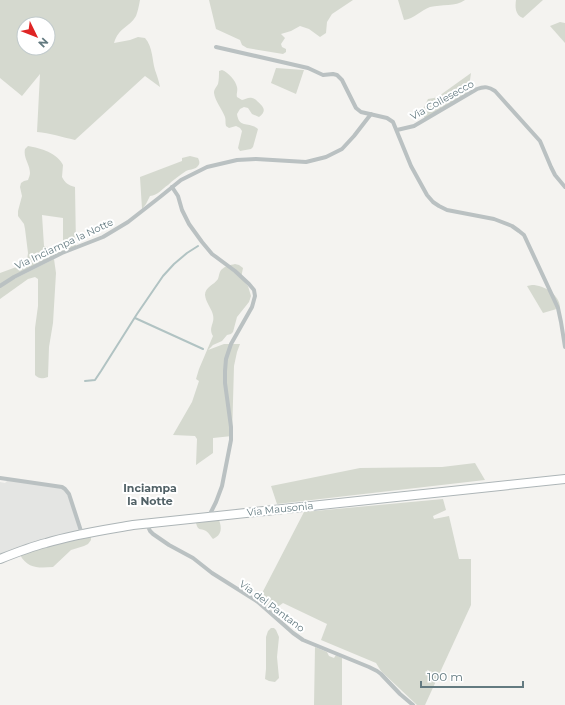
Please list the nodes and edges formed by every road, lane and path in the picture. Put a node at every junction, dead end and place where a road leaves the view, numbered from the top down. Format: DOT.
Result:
graph roads {
  1 [pos="216,47"];
  2 [pos="371,114"];
  3 [pos="397,130"];
  4 [pos="172,187"];
  5 [pos="565,187"];
  6 [pos="0,286"];
  7 [pos="565,347"];
  8 [pos="0,478"];
  9 [pos="565,479"];
  10 [pos="210,516"];
  11 [pos="147,524"];
  12 [pos="82,534"];
  13 [pos="0,559"];
  14 [pos="413,705"];
  1 -- 2 [label="street"];
  2 -- 3 [label="street"];
  2 -- 4 [label="street, Via Inciampa la Notte"];
  3 -- 5 [label="street, Via Collesecco"];
  3 -- 7 [label="street"];
  4 -- 6 [label="street, Via Inciampa la Notte"];
  4 -- 10 [label="street"];
  8 -- 12 [label="street"];
  9 -- 10 [label="main road, Via Mausonia"];
  10 -- 11 [label="main road, Via Mausonia"];
  11 -- 12 [label="main road, Via Mausonia"];
  11 -- 14 [label="street, Via del Pantano"];
  12 -- 13 [label="main road, Via Mausonia"];
}
